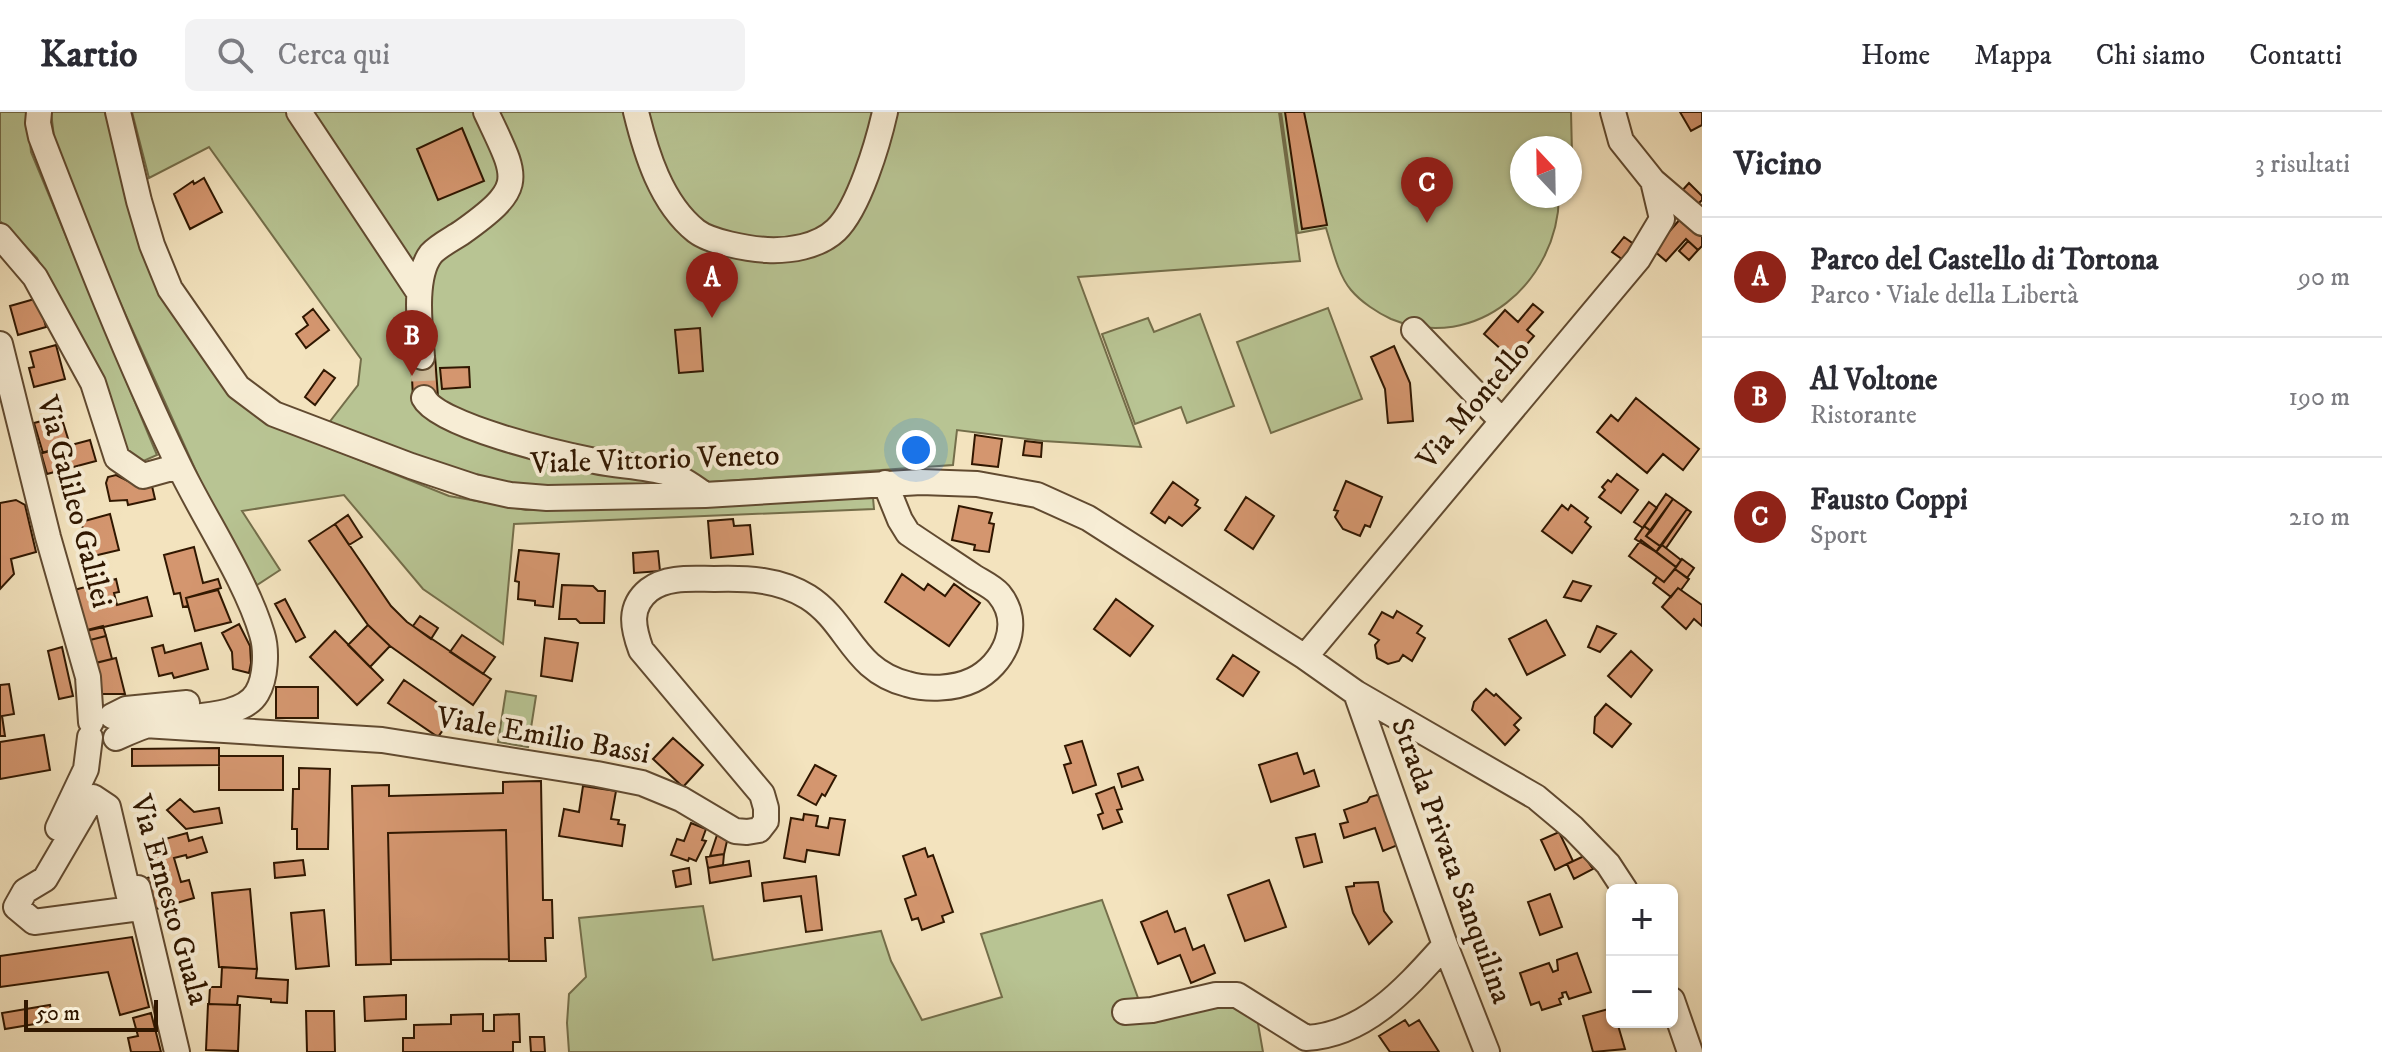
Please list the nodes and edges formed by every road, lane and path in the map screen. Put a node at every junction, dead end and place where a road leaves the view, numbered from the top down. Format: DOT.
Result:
graph roads {
  1 [pos="39,112"];
  2 [pos="118,112"];
  3 [pos="299,112"];
  4 [pos="486,112"];
  5 [pos="636,112"];
  6 [pos="885,112"];
  7 [pos="1613,112"];
  8 [pos="1653,181"];
  9 [pos="1702,223"];
  10 [pos="0,236"];
  11 [pos="418,291"];
  12 [pos="1414,330"];
  13 [pos="0,344"];
  14 [pos="422,357"];
  15 [pos="5,387"];
  16 [pos="424,398"];
  17 [pos="1502,421"];
  18 [pos="179,466"];
  19 [pos="885,483"];
  20 [pos="705,495"];
  21 [pos="1305,657"];
  22 [pos="261,680"];
  23 [pos="1356,693"];
  24 [pos="144,725"];
  25 [pos="104,729"];
  26 [pos="87,782"];
  27 [pos="1621,884"];
  28 [pos="3,904"];
  29 [pos="145,914"];
  30 [pos="1445,945"];
  31 [pos="1125,1012"];
  32 [pos="1678,1017"];
  33 [pos="177,1052"];
  34 [pos="1487,1052"];
  35 [pos="1690,1052"];
  1 -- 18 [label="street"];
  2 -- 20 [label="street, Viale Vittorio Veneto"];
  3 -- 11 [label="street"];
  4 -- 11 [label="street"];
  5 -- 6 [label="street"];
  7 -- 8 [label="street"];
  8 -- 9 [label="street"];
  8 -- 17 [label="street, Via Montello"];
  10 -- 18 [label="street"];
  11 -- 14 [label="street"];
  12 -- 17 [label="street"];
  13 -- 15 [label="street, Via Galileo Galilei"];
  15 -- 25 [label="street, Via Galileo Galilei"];
  16 -- 20 [label="street"];
  17 -- 21 [label="street, Via Montello"];
  18 -- 22 [label="street"];
  19 -- 20 [label="street, Viale Vittorio Veneto"];
  19 -- 21 [label="street, Viale Vittorio Veneto"];
  19 -- 24 [label="street, Viale Emilio Bassi"];
  21 -- 23 [label="street"];
  22 -- 24 [label="street"];
  22 -- 25 [label="street"];
  23 -- 27 [label="street"];
  23 -- 30 [label="street, Strada Privata Sanquilina"];
  24 -- 25 [label="street"];
  25 -- 26 [label="street"];
  26 -- 26 [label="street"];
  26 -- 28 [label="street"];
  26 -- 29 [label="street, Via Ernesto Guala"];
  28 -- 29 [label="street"];
  29 -- 33 [label="street, Via Ernesto Guala"];
  30 -- 31 [label="street"];
  30 -- 34 [label="street, Strada Privata Sanquilina"];
  32 -- 35 [label="street"];
}
